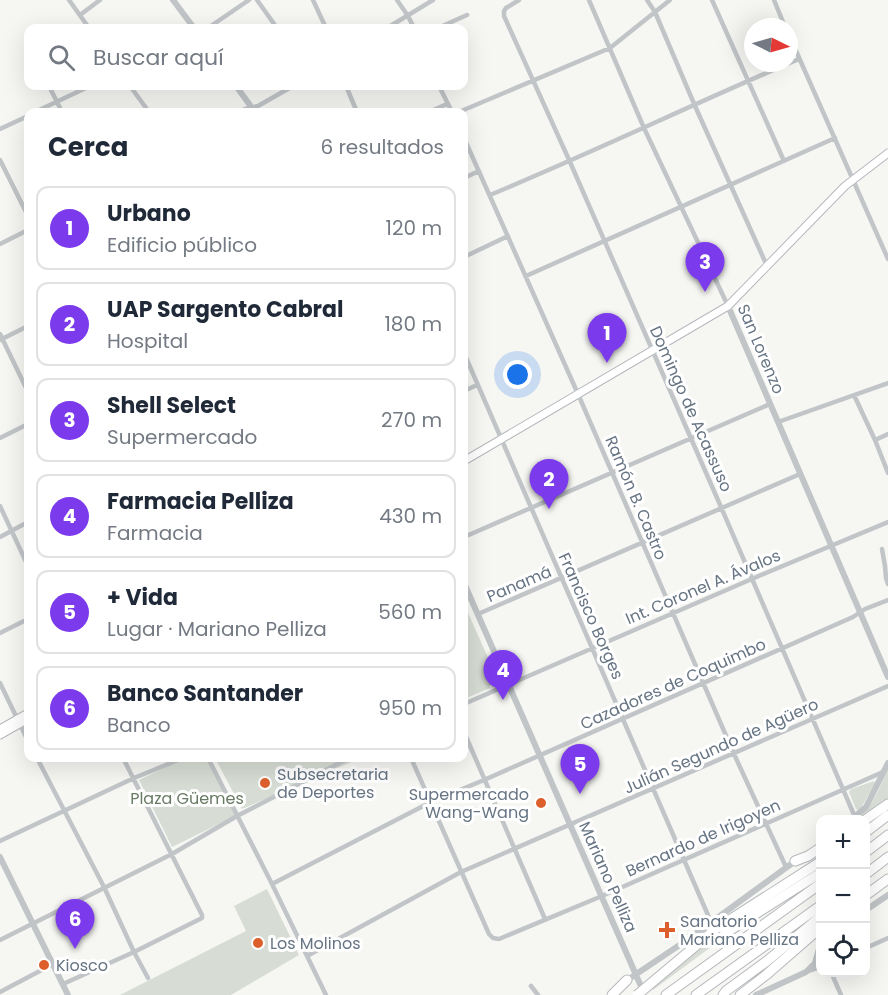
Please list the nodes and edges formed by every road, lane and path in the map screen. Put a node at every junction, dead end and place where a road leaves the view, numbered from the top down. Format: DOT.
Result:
graph roads {
  1 [pos="69,0"];
  2 [pos="100,0"];
  3 [pos="173,0"];
  4 [pos="249,0"];
  5 [pos="257,0"];
  6 [pos="313,0"];
  7 [pos="397,0"];
  8 [pos="433,0"];
  9 [pos="519,0"];
  10 [pos="589,0"];
  11 [pos="647,0"];
  12 [pos="670,0"];
  13 [pos="712,0"];
  14 [pos="774,0"];
  15 [pos="655,12"];
  16 [pos="80,15"];
  17 [pos="467,15"];
  18 [pos="408,16"];
  19 [pos="781,18"];
  20 [pos="86,24"];
  21 [pos="191,24"];
  22 [pos="214,24"];
  23 [pos="274,24"];
  24 [pos="324,24"];
  25 [pos="394,24"];
  26 [pos="412,24"];
  27 [pos="447,24"];
  28 [pos="610,48"];
  29 [pos="799,59"];
  30 [pos="747,81"];
  31 [pos="534,82"];
  32 [pos="51,90"];
  33 [pos="82,90"];
  34 [pos="133,90"];
  35 [pos="239,90"];
  36 [pos="286,90"];
  37 [pos="348,90"];
  38 [pos="441,90"];
  39 [pos="57,102"];
  40 [pos="447,104"];
  41 [pos="695,106"];
  42 [pos="44,108"];
  43 [pos="60,108"];
  44 [pos="146,108"];
  45 [pos="252,108"];
  46 [pos="256,108"];
  47 [pos="355,108"];
  48 [pos="438,108"];
  49 [pos="450,108"];
  50 [pos="468,108"];
  51 [pos="24,118"];
  52 [pos="644,128"];
  53 [pos="0,129"];
  54 [pos="835,138"];
  55 [pos="468,147"];
  56 [pos="888,153"];
  57 [pos="0,160"];
  58 [pos="784,161"];
  59 [pos="570,162"];
  60 [pos="479,171"];
  61 [pos="468,176"];
  62 [pos="854,179"];
  63 [pos="732,184"];
  64 [pos="490,195"];
  65 [pos="682,206"];
  66 [pos="24,208"];
  67 [pos="24,232"];
  68 [pos="508,236"];
  69 [pos="604,241"];
  70 [pos="0,244"];
  71 [pos="468,255"];
  72 [pos="888,259"];
  73 [pos="767,266"];
  74 [pos="526,276"];
  75 [pos="728,306"];
  76 [pos="24,328"];
  77 [pos="1,338"];
  78 [pos="652,350"];
  79 [pos="468,363"];
  80 [pos="888,383"];
  81 [pos="24,384"];
  82 [pos="477,385"];
  83 [pos="468,389"];
  84 [pos="578,394"];
  85 [pos="854,395"];
  86 [pos="770,404"];
  87 [pos="778,422"];
  88 [pos="24,426"];
  89 [pos="888,434"];
  90 [pos="0,438"];
  91 [pos="691,438"];
  92 [pos="501,440"];
  93 [pos="874,440"];
  94 [pos="468,459"];
  95 [pos="613,473"];
  96 [pos="888,473"];
  97 [pos="800,474"];
  98 [pos="0,506"];
  99 [pos="721,507"];
  100 [pos="531,508"];
  101 [pos="888,522"];
  102 [pos="24,524"];
  103 [pos="12,531"];
  104 [pos="468,535"];
  105 [pos="0,537"];
  106 [pos="642,542"];
  107 [pos="831,545"];
  108 [pos="882,549"];
  109 [pos="24,557"];
  110 [pos="562,578"];
  111 [pos="752,579"];
  112 [pos="888,584"];
  113 [pos="468,592"];
  114 [pos="888,600"];
  115 [pos="673,613"];
  116 [pos="860,613"];
  117 [pos="478,614"];
  118 [pos="24,622"];
  119 [pos="0,633"];
  120 [pos="592,648"];
  121 [pos="783,649"];
  122 [pos="888,677"];
  123 [pos="704,682"];
  124 [pos="0,683"];
  125 [pos="509,685"];
  126 [pos="888,686"];
  127 [pos="468,702"];
  128 [pos="24,717"];
  129 [pos="623,719"];
  130 [pos="813,719"];
  131 [pos="24,720"];
  132 [pos="18,722"];
  133 [pos="0,729"];
  134 [pos="24,733"];
  135 [pos="0,735"];
  136 [pos="468,742"];
  137 [pos="735,754"];
  138 [pos="540,755"];
  139 [pos="39,762"];
  140 [pos="125,762"];
  141 [pos="173,762"];
  142 [pos="210,762"];
  143 [pos="341,762"];
  144 [pos="413,762"];
  145 [pos="888,763"];
  146 [pos="883,772"];
  147 [pos="134,778"];
  148 [pos="484,780"];
  149 [pos="654,789"];
  150 [pos="843,789"];
  151 [pos="431,802"];
  152 [pos="888,804"];
  153 [pos="64,811"];
  154 [pos="855,815"];
  155 [pos="860,815"];
  156 [pos="865,815"];
  157 [pos="888,815"];
  158 [pos="237,816"];
  159 [pos="766,824"];
  160 [pos="571,825"];
  161 [pos="870,829"];
  162 [pos="888,835"];
  163 [pos="0,841"];
  164 [pos="816,846"];
  165 [pos="514,849"];
  166 [pos="870,849"];
  167 [pos="816,851"];
  168 [pos="172,854"];
  169 [pos="0,856"];
  170 [pos="888,858"];
  171 [pos="685,859"];
  172 [pos="795,861"];
  173 [pos="816,864"];
  174 [pos="786,867"];
  175 [pos="461,872"];
  176 [pos="870,872"];
  177 [pos="816,877"];
  178 [pos="888,879"];
  179 [pos="272,884"];
  180 [pos="816,887"];
  181 [pos="104,888"];
  182 [pos="870,892"];
  183 [pos="888,895"];
  184 [pos="602,896"];
  185 [pos="870,907"];
  186 [pos="816,909"];
  187 [pos="545,920"];
  188 [pos="816,920"];
  189 [pos="34,924"];
  190 [pos="714,925"];
  191 [pos="816,931"];
  192 [pos="888,939"];
  193 [pos="0,940"];
  194 [pos="687,940"];
  195 [pos="870,946"];
  196 [pos="134,952"];
  197 [pos="307,956"];
  198 [pos="816,960"];
  199 [pos="53,964"];
  200 [pos="816,968"];
  201 [pos="806,972"];
  202 [pos="636,974"];
  203 [pos="833,977"];
  204 [pos="148,978"];
  205 [pos="627,980"];
  206 [pos="63,984"];
  207 [pos="640,984"];
  208 [pos="531,986"];
  209 [pos="0,992"];
  210 [pos="68,995"];
  211 [pos="326,995"];
  212 [pos="538,995"];
  213 [pos="606,995"];
  214 [pos="612,995"];
  215 [pos="637,995"];
  216 [pos="666,995"];
  217 [pos="696,995"];
  218 [pos="723,995"];
  219 [pos="740,995"];
  220 [pos="756,995"];
  221 [pos="841,995"];
  1 -- 16 [label="street"];
  2 -- 16 [label="street"];
  3 -- 21 [label="street"];
  4 -- 22 [label="street"];
  5 -- 23 [label="street"];
  6 -- 24 [label="street"];
  7 -- 18 [label="street"];
  8 -- 18 [label="street"];
  9 -- 31 [label="street, Domingo de Acassuso"];
  10 -- 28 [label="street, San Lorenzo"];
  11 -- 15 [label="street"];
  12 -- 15 [label="street"];
  13 -- 30 [label="street"];
  14 -- 19 [label="street"];
  15 -- 28 [label="street"];
  15 -- 41 [label="street"];
  16 -- 20 [label="street"];
  17 -- 27 [label="street"];
  18 -- 25 [label="street"];
  18 -- 26 [label="street"];
  28 -- 31 [label="street"];
  28 -- 52 [label="street, San Lorenzo"];
  29 -- 30 [label="street"];
  29 -- 54 [label="street"];
  30 -- 41 [label="street"];
  30 -- 58 [label="street"];
  31 -- 50 [label="street"];
  31 -- 59 [label="street, Domingo de Acassuso"];
  32 -- 39 [label="street"];
  33 -- 39 [label="street"];
  34 -- 44 [label="street"];
  35 -- 45 [label="street"];
  36 -- 46 [label="street"];
  37 -- 47 [label="street"];
  38 -- 40 [label="street"];
  39 -- 42 [label="street"];
  39 -- 43 [label="street"];
  40 -- 48 [label="street"];
  40 -- 49 [label="street"];
  41 -- 52 [label="street"];
  41 -- 63 [label="street"];
  51 -- 53 [label="street"];
  52 -- 59 [label="street"];
  52 -- 65 [label="street, San Lorenzo"];
  54 -- 58 [label="street"];
  54 -- 62 [label="street"];
  55 -- 60 [label="street, Ramón B. Castro"];
  56 -- 62 [label="main road"];
  57 -- 66 [label="street"];
  58 -- 63 [label="street"];
  59 -- 64 [label="street"];
  59 -- 69 [label="street, Domingo de Acassuso"];
  60 -- 61 [label="street"];
  60 -- 64 [label="street, Ramón B. Castro"];
  62 -- 72 [label="street"];
  62 -- 73 [label="main road"];
  63 -- 65 [label="street"];
  63 -- 73 [label="street"];
  64 -- 68 [label="street, Ramón B. Castro"];
  65 -- 69 [label="street"];
  65 -- 75 [label="street, San Lorenzo"];
  67 -- 70 [label="street"];
  68 -- 71 [label="street"];
  68 -- 74 [label="street, Ramón B. Castro"];
  69 -- 74 [label="street"];
  69 -- 78 [label="street, Domingo de Acassuso"];
  73 -- 75 [label="main road"];
  74 -- 84 [label="street, Ramón B. Castro"];
  75 -- 78 [label="main road"];
  75 -- 86 [label="street, San Lorenzo"];
  76 -- 77 [label="street"];
  77 -- 81 [label="street"];
  78 -- 84 [label="main road"];
  78 -- 91 [label="street, Domingo de Acassuso"];
  79 -- 82 [label="street, Francisco Borges"];
  80 -- 85 [label="street"];
  82 -- 83 [label="street"];
  82 -- 92 [label="street, Francisco Borges"];
  84 -- 92 [label="main road"];
  84 -- 95 [label="street, Ramón B. Castro"];
  85 -- 87 [label="street"];
  85 -- 93 [label="street"];
  86 -- 87 [label="street, San Lorenzo"];
  86 -- 91 [label="street"];
  87 -- 97 [label="street, San Lorenzo"];
  88 -- 90 [label="street"];
  89 -- 93 [label="street"];
  91 -- 95 [label="street"];
  91 -- 99 [label="street, Domingo de Acassuso"];
  92 -- 94 [label="main road"];
  92 -- 100 [label="street, Francisco Borges"];
  93 -- 96 [label="street"];
  95 -- 100 [label="street"];
  95 -- 106 [label="street, Ramón B. Castro"];
  97 -- 99 [label="street, Panamá"];
  97 -- 107 [label="street, San Lorenzo"];
  98 -- 103 [label="street"];
  99 -- 106 [label="street, Panamá"];
  99 -- 111 [label="street, Domingo de Acassuso"];
  100 -- 104 [label="street"];
  100 -- 110 [label="street, Francisco Borges"];
  101 -- 107 [label="street, Int. Coronel A. Ávalos"];
  102 -- 103 [label="street"];
  103 -- 105 [label="street"];
  103 -- 109 [label="street"];
  106 -- 110 [label="street, Panamá"];
  106 -- 115 [label="street, Ramón B. Castro"];
  107 -- 111 [label="street, Int. Coronel A. Ávalos"];
  107 -- 116 [label="street, San Lorenzo"];
  108 -- 112 [label="street"];
  110 -- 117 [label="street, Panamá"];
  110 -- 120 [label="street, Francisco Borges"];
  111 -- 115 [label="street, Int. Coronel A. Ávalos"];
  111 -- 121 [label="street, Domingo de Acassuso"];
  113 -- 117 [label="street, Mariano Pelliza"];
  114 -- 116 [label="street, Cazadores de Coquimbo"];
  115 -- 120 [label="street, Int. Coronel A. Ávalos"];
  115 -- 123 [label="street, Ramón B. Castro"];
  116 -- 121 [label="street, Cazadores de Coquimbo"];
  116 -- 122 [label="street, San Lorenzo"];
  117 -- 125 [label="street, Mariano Pelliza"];
  118 -- 119 [label="street"];
  120 -- 125 [label="street, Int. Coronel A. Ávalos"];
  120 -- 129 [label="street, Francisco Borges"];
  121 -- 123 [label="street, Cazadores de Coquimbo"];
  121 -- 130 [label="street, Domingo de Acassuso"];
  123 -- 129 [label="street, Cazadores de Coquimbo"];
  123 -- 137 [label="street, Ramón B. Castro"];
  124 -- 132 [label="street"];
  125 -- 127 [label="street, Int. Coronel A. Ávalos"];
  125 -- 138 [label="street, Mariano Pelliza"];
  126 -- 130 [label="street, Julián Segundo de Agüero"];
  128 -- 132 [label="main road"];
  129 -- 138 [label="street, Cazadores de Coquimbo"];
  129 -- 149 [label="street, Francisco Borges"];
  130 -- 137 [label="street, Julián Segundo de Agüero"];
  130 -- 150 [label="street, Domingo de Acassuso"];
  131 -- 132 [label="main road"];
  132 -- 133 [label="main road"];
  132 -- 134 [label="street"];
  132 -- 135 [label="main road"];
  136 -- 148 [label="street"];
  137 -- 149 [label="street, Julián Segundo de Agüero"];
  137 -- 159 [label="street, Ramón B. Castro"];
  138 -- 148 [label="street, Cazadores de Coquimbo"];
  138 -- 160 [label="street, Mariano Pelliza"];
  139 -- 153 [label="street"];
  140 -- 147 [label="street"];
  141 -- 147 [label="street"];
  142 -- 158 [label="street"];
  143 -- 158 [label="street"];
  144 -- 151 [label="street"];
  145 -- 146 [label="street"];
  146 -- 150 [label="street, Bernardo de Irigoyen"];
  146 -- 155 [label="street"];
  147 -- 153 [label="street"];
  147 -- 168 [label="street"];
  148 -- 151 [label="street, Cazadores de Coquimbo"];
  148 -- 165 [label="street"];
  149 -- 160 [label="street, Julián Segundo de Agüero"];
  149 -- 171 [label="street, Francisco Borges"];
  150 -- 154 [label="street, Domingo de Acassuso"];
  150 -- 159 [label="street, Bernardo de Irigoyen"];
  151 -- 175 [label="street"];
  151 -- 179 [label="street, Cazadores de Coquimbo"];
  152 -- 156 [label="highway"];
  153 -- 163 [label="street"];
  153 -- 181 [label="street"];
  157 -- 161 [label="highway"];
  158 -- 168 [label="street"];
  158 -- 179 [label="street"];
  159 -- 171 [label="street, Bernardo de Irigoyen"];
  159 -- 174 [label="street, Ramón B. Castro"];
  160 -- 165 [label="street, Julián Segundo de Agüero"];
  160 -- 184 [label="street, Mariano Pelliza"];
  162 -- 166 [label="highway"];
  164 -- 172 [label="street"];
  165 -- 175 [label="street, Julián Segundo de Agüero"];
  165 -- 187 [label="street"];
  167 -- 172 [label="highway"];
  168 -- 181 [label="street"];
  168 -- 196 [label="street"];
  169 -- 189 [label="street"];
  170 -- 176 [label="highway"];
  171 -- 184 [label="street, Bernardo de Irigoyen"];
  171 -- 190 [label="street, Francisco Borges"];
  172 -- 174 [label="street"];
  173 -- 190 [label="highway"];
  174 -- 190 [label="street"];
  175 -- 187 [label="street, Bernardo de Irigoyen"];
  175 -- 197 [label="street, Julián Segundo de Agüero"];
  177 -- 194 [label="highway"];
  178 -- 182 [label="highway"];
  179 -- 197 [label="street"];
  180 -- 216 [label="highway"];
  181 -- 189 [label="street"];
  181 -- 196 [label="street"];
  183 -- 185 [label="street"];
  184 -- 187 [label="street, Bernardo de Irigoyen"];
  184 -- 202 [label="street, Mariano Pelliza"];
  186 -- 217 [label="highway"];
  188 -- 218 [label="highway"];
  189 -- 193 [label="street"];
  189 -- 199 [label="street"];
  190 -- 194 [label="street"];
  190 -- 215 [label="highway, bridge"];
  191 -- 219 [label="highway"];
  192 -- 195 [label="street"];
  194 -- 202 [label="street"];
  196 -- 204 [label="street"];
  196 -- 206 [label="street"];
  197 -- 211 [label="street"];
  198 -- 201 [label="street"];
  199 -- 206 [label="street"];
  199 -- 209 [label="street"];
  200 -- 201 [label="street"];
  201 -- 220 [label="street"];
  202 -- 205 [label="street"];
  202 -- 207 [label="street, Mariano Pelliza"];
  203 -- 221 [label="street"];
  205 -- 213 [label="street"];
  205 -- 214 [label="highway"];
  206 -- 210 [label="street"];
  208 -- 212 [label="street"];
}
